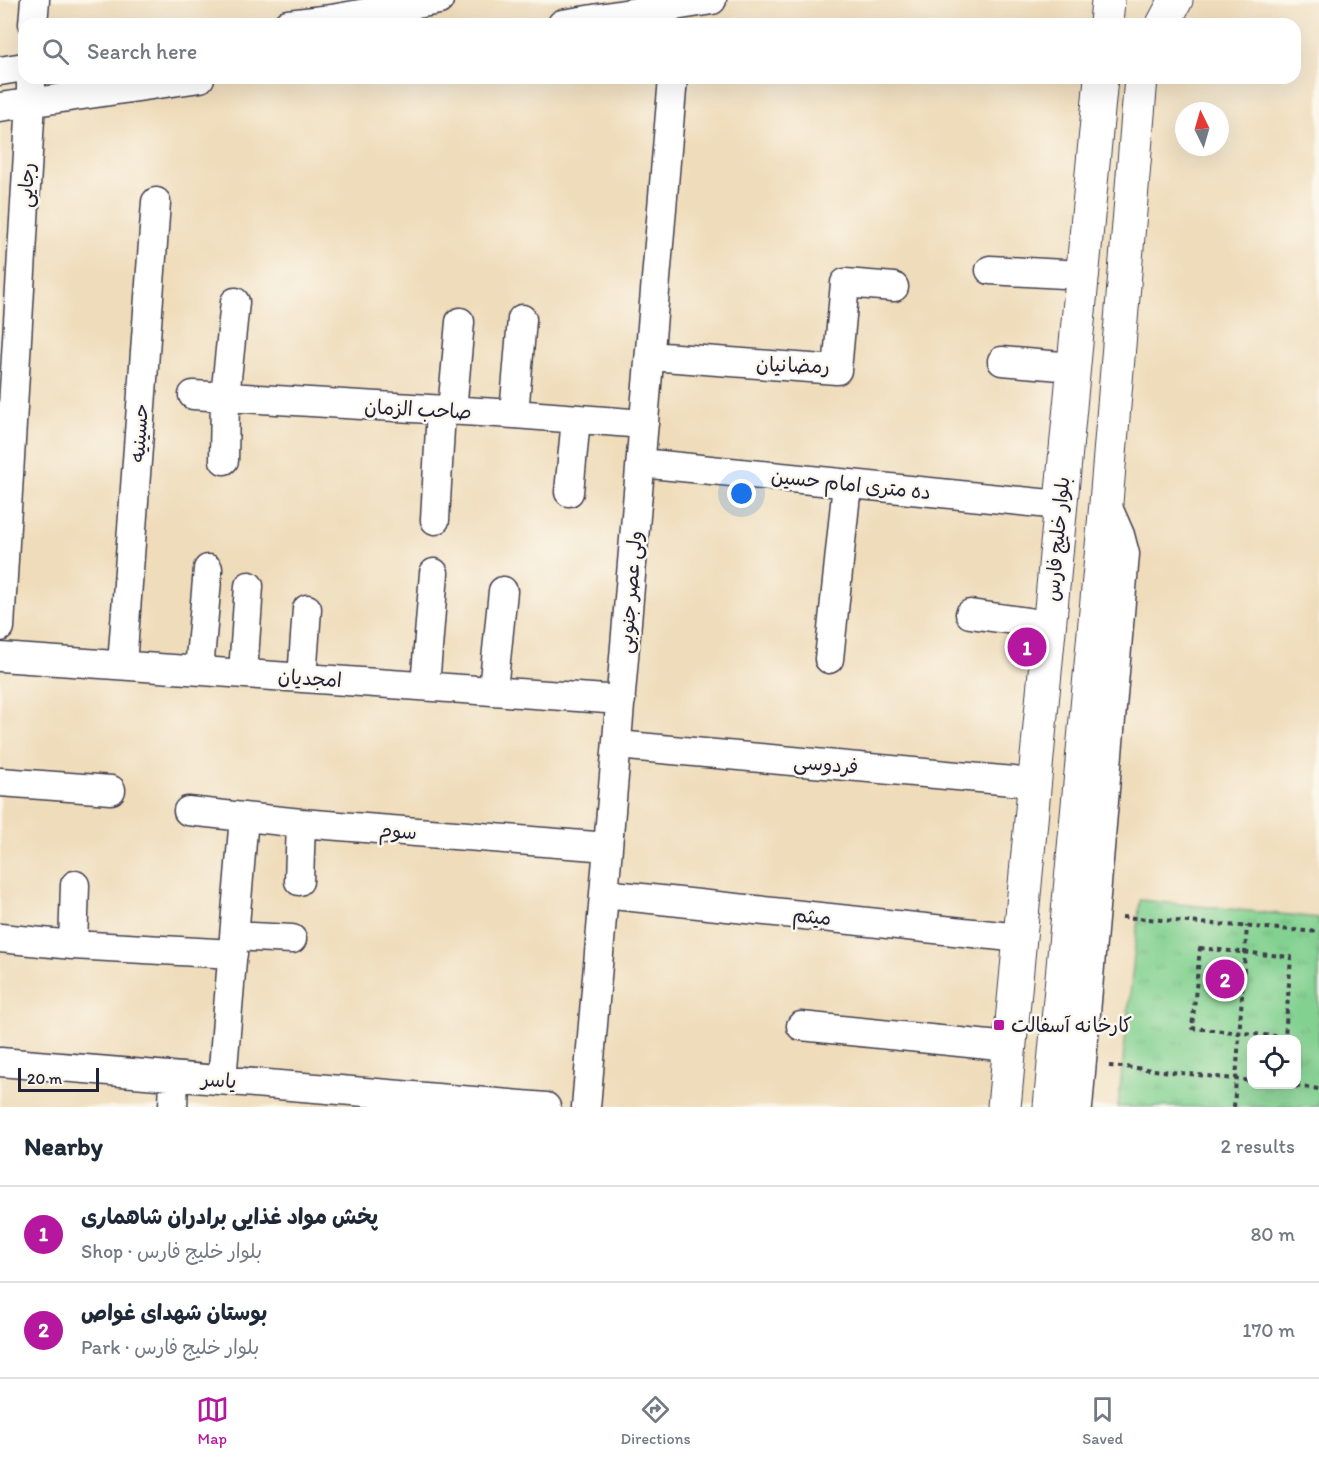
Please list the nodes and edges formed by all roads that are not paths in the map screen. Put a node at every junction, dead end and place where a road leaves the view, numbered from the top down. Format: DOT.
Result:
graph roads {
  1 [pos="35,0"];
  2 [pos="439,0"];
  3 [pos="712,0"];
  4 [pos="1108,0"];
  5 [pos="1150,0"];
  6 [pos="1176,0"];
  7 [pos="679,10"];
  8 [pos="34,18"];
  9 [pos="326,18"];
  10 [pos="612,18"];
  11 [pos="1106,18"];
  12 [pos="1148,18"];
  13 [pos="1166,18"];
  14 [pos="18,68"];
  15 [pos="0,71"];
  16 [pos="116,84"];
  17 [pos="673,84"];
  18 [pos="1100,84"];
  19 [pos="1141,84"];
  20 [pos="31,90"];
  21 [pos="0,107"];
  22 [pos="156,202"];
  23 [pos="990,270"];
  24 [pos="1082,275"];
  25 [pos="894,287"];
  26 [pos="235,302"];
  27 [pos="522,319"];
  28 [pos="460,322"];
  29 [pos="650,356"];
  30 [pos="1002,361"];
  31 [pos="1073,367"];
  32 [pos="193,395"];
  33 [pos="225,397"];
  34 [pos="446,410"];
  35 [pos="514,414"];
  36 [pos="576,419"];
  37 [pos="644,424"];
  38 [pos="224,460"];
  39 [pos="641,463"];
  40 [pos="847,484"];
  41 [pos="569,492"];
  42 [pos="1106,503"];
  43 [pos="1060,505"];
  44 [pos="435,520"];
  45 [pos="208,569"];
  46 [pos="434,573"];
  47 [pos="249,586"];
  48 [pos="503,591"];
  49 [pos="307,609"];
  50 [pos="970,614"];
  51 [pos="1049,625"];
  52 [pos="0,626"];
  53 [pos="0,657"];
  54 [pos="829,659"];
  55 [pos="122,665"];
  56 [pos="199,670"];
  57 [pos="243,673"];
  58 [pos="302,678"];
  59 [pos="425,686"];
  60 [pos="493,690"];
  61 [pos="621,700"];
  62 [pos="617,745"];
  63 [pos="0,782"];
  64 [pos="1034,783"];
  65 [pos="111,790"];
  66 [pos="188,811"];
  67 [pos="244,817"];
  68 [pos="301,823"];
  69 [pos="608,847"];
  70 [pos="299,881"];
  71 [pos="75,885"];
  72 [pos="604,894"];
  73 [pos="0,938"];
  74 [pos="1020,938"];
  75 [pos="292,939"];
  76 [pos="72,945"];
  77 [pos="233,945"];
  78 [pos="801,1026"];
  79 [pos="1009,1047"];
  80 [pos="0,1062"];
  81 [pos="174,1077"];
  82 [pos="222,1080"];
  83 [pos="172,1107"];
  84 [pos="546,1107"];
  85 [pos="586,1107"];
  86 [pos="1004,1107"];
  87 [pos="1050,1107"];
  88 [pos="1078,1107"];
  1 -- 8 [label="street"];
  2 -- 9 [label="street"];
  3 -- 7 [label="street"];
  4 -- 11 [label="main road"];
  5 -- 12 [label="main road"];
  6 -- 13 [label="main road"];
  7 -- 10 [label="street"];
  14 -- 15 [label="street"];
  16 -- 20 [label="street"];
  17 -- 29 [label="street, ولی عصر جنوبی"];
  18 -- 24 [label="main road, بلوار خلیج فارس"];
  19 -- 42 [label="main road"];
  20 -- 21 [label="street"];
  20 -- 52 [label="street, رجایی"];
  22 -- 55 [label="street, حسینیه"];
  23 -- 24 [label="street"];
  24 -- 31 [label="main road, بلوار خلیج فارس"];
  25 -- 29 [label="street, رمضانیان"];
  26 -- 33 [label="street"];
  27 -- 35 [label="street"];
  28 -- 34 [label="street"];
  29 -- 37 [label="street, ولی عصر جنوبی"];
  30 -- 31 [label="street"];
  31 -- 43 [label="main road, بلوار خلیج فارس"];
  32 -- 33 [label="street, صاحب الزمان"];
  33 -- 34 [label="street, صاحب الزمان"];
  33 -- 38 [label="street"];
  34 -- 35 [label="street, صاحب الزمان"];
  34 -- 44 [label="street"];
  35 -- 36 [label="street, صاحب الزمان"];
  36 -- 37 [label="street, صاحب الزمان"];
  36 -- 41 [label="street"];
  37 -- 39 [label="street, ولی عصر جنوبی"];
  39 -- 40 [label="street, ده متری امام حسین"];
  39 -- 61 [label="street, ولی عصر جنوبی"];
  40 -- 43 [label="street, ده متری امام حسین"];
  40 -- 54 [label="street"];
  42 -- 87 [label="main road"];
  42 -- 88 [label="street"];
  43 -- 51 [label="main road, بلوار خلیج فارس"];
  45 -- 56 [label="street"];
  46 -- 59 [label="street"];
  47 -- 57 [label="street"];
  48 -- 60 [label="street"];
  49 -- 58 [label="street"];
  50 -- 51 [label="street"];
  51 -- 64 [label="main road, بلوار خلیج فارس"];
  53 -- 55 [label="street, امجدیان"];
  55 -- 56 [label="street, امجدیان"];
  56 -- 57 [label="street, امجدیان"];
  57 -- 58 [label="street, امجدیان"];
  58 -- 59 [label="street, امجدیان"];
  59 -- 60 [label="street, امجدیان"];
  60 -- 61 [label="street, امجدیان"];
  61 -- 62 [label="street, ولی عصر جنوبی"];
  62 -- 64 [label="street, فردوسی"];
  62 -- 69 [label="street, ولی عصر جنوبی"];
  63 -- 65 [label="street"];
  64 -- 74 [label="main road, بلوار خلیج فارس"];
  66 -- 67 [label="street, سوم"];
  67 -- 68 [label="street, سوم"];
  67 -- 77 [label="street"];
  68 -- 69 [label="street, سوم"];
  68 -- 70 [label="street"];
  69 -- 72 [label="street, ولی عصر جنوبی"];
  71 -- 76 [label="street"];
  72 -- 74 [label="street, میثم"];
  72 -- 85 [label="street, ولی عصر جنوبی"];
  73 -- 76 [label="street"];
  74 -- 79 [label="main road, بلوار خلیج فارس"];
  75 -- 77 [label="street"];
  76 -- 77 [label="street"];
  77 -- 82 [label="street"];
  78 -- 79 [label="street"];
  79 -- 86 [label="main road, بلوار خلیج فارس"];
  80 -- 81 [label="street, یاسر"];
  81 -- 82 [label="street, یاسر"];
  81 -- 83 [label="street"];
  82 -- 84 [label="street, یاسر"];
}
